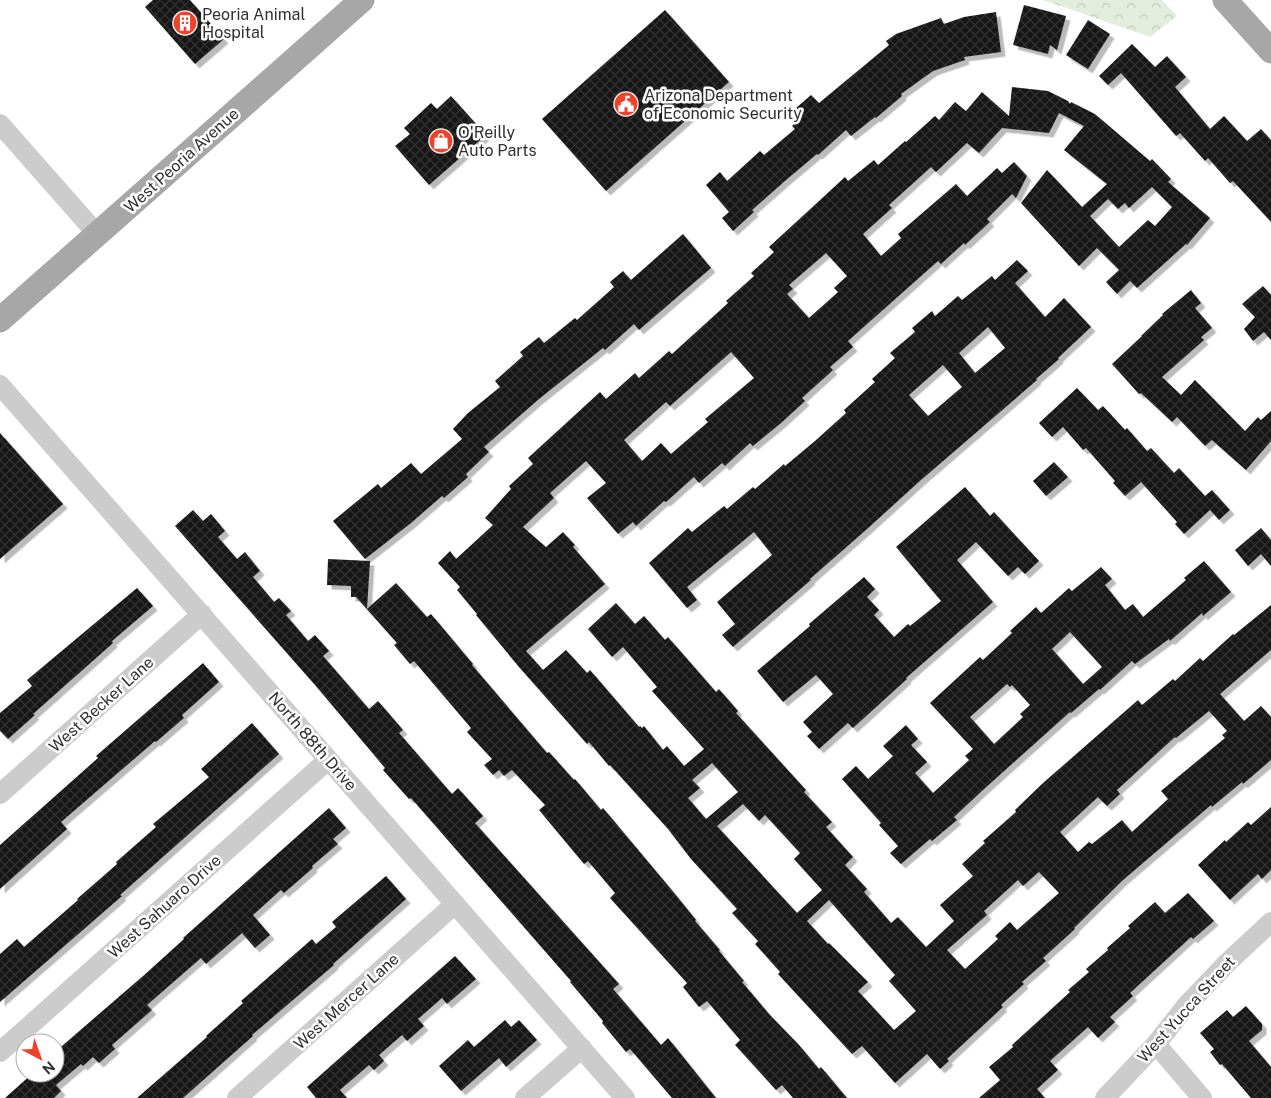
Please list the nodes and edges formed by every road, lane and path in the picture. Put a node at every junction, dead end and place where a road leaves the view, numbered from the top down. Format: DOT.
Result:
graph roads {
  1 [pos="362,0"];
  2 [pos="1226,0"];
  3 [pos="1271,51"];
  4 [pos="0,124"];
  5 [pos="97,234"];
  6 [pos="0,320"];
  7 [pos="0,385"];
  8 [pos="202,614"];
  9 [pos="328,760"];
  10 [pos="0,794"];
  11 [pos="455,904"];
  12 [pos="1271,922"];
  13 [pos="1156,1044"];
  14 [pos="582,1048"];
  15 [pos="0,1052"];
  16 [pos="237,1098"];
  17 [pos="525,1098"];
  18 [pos="624,1098"];
  19 [pos="1104,1098"];
  20 [pos="1202,1098"];
  1 -- 5 [label="main road, West Peoria Avenue"];
  2 -- 3 [label="main road"];
  4 -- 5 [label="street"];
  5 -- 6 [label="main road, West Peoria Avenue"];
  7 -- 8 [label="street, North 88th Drive"];
  8 -- 9 [label="street, North 88th Drive"];
  8 -- 10 [label="street, West Becker Lane"];
  9 -- 11 [label="street, North 88th Drive"];
  9 -- 15 [label="street, West Sahuaro Drive"];
  11 -- 14 [label="street, North 88th Drive"];
  11 -- 16 [label="street, West Mercer Lane"];
  12 -- 13 [label="street, West Yucca Street"];
  13 -- 19 [label="street, West Yucca Street"];
  13 -- 20 [label="street"];
  14 -- 17 [label="street"];
  14 -- 18 [label="street, North 88th Drive"];
}
